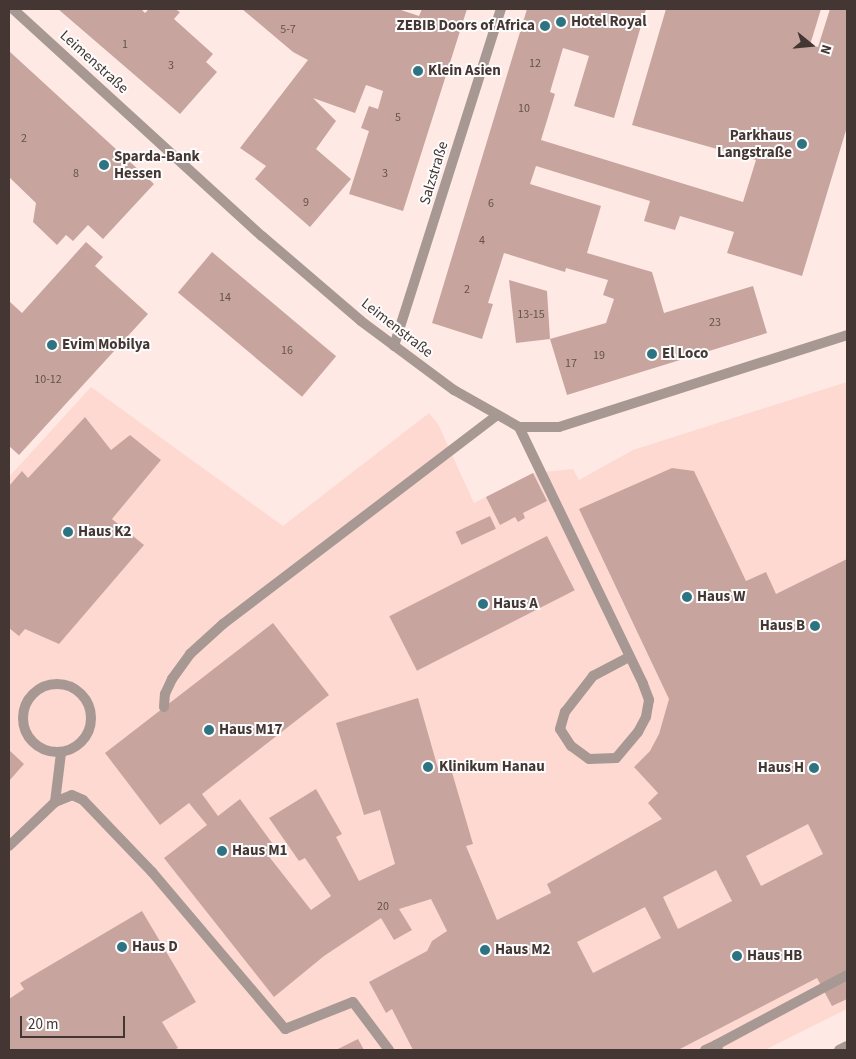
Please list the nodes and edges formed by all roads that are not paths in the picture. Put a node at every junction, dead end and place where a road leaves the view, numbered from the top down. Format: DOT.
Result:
graph roads {
  1 [pos="13,9"];
  2 [pos="501,9"];
  3 [pos="847,336"];
  4 [pos="394,346"];
  5 [pos="496,416"];
  6 [pos="519,427"];
  7 [pos="629,657"];
  8 [pos="164,707"];
  9 [pos="61,752"];
  10 [pos="55,802"];
  11 [pos="9,846"];
  12 [pos="847,975"];
  13 [pos="847,1046"];
  14 [pos="717,1048"];
  15 [pos="390,1050"];
  16 [pos="706,1050"];
  17 [pos="839,1050"];
  1 -- 4 [label="street, Leimenstraße"];
  2 -- 4 [label="street, Salzstraße"];
  3 -- 6 [label="street, Leimenstraße"];
  4 -- 5 [label="street, Leimenstraße"];
  5 -- 6 [label="street, Leimenstraße"];
  5 -- 8 [label="street"];
  6 -- 7 [label="street"];
  7 -- 7 [label="street"];
  9 -- 9 [label="street"];
  9 -- 10 [label="street"];
  10 -- 11 [label="street"];
  10 -- 15 [label="street"];
  12 -- 14 [label="street"];
  13 -- 17 [label="street"];
  14 -- 16 [label="street"];
}
